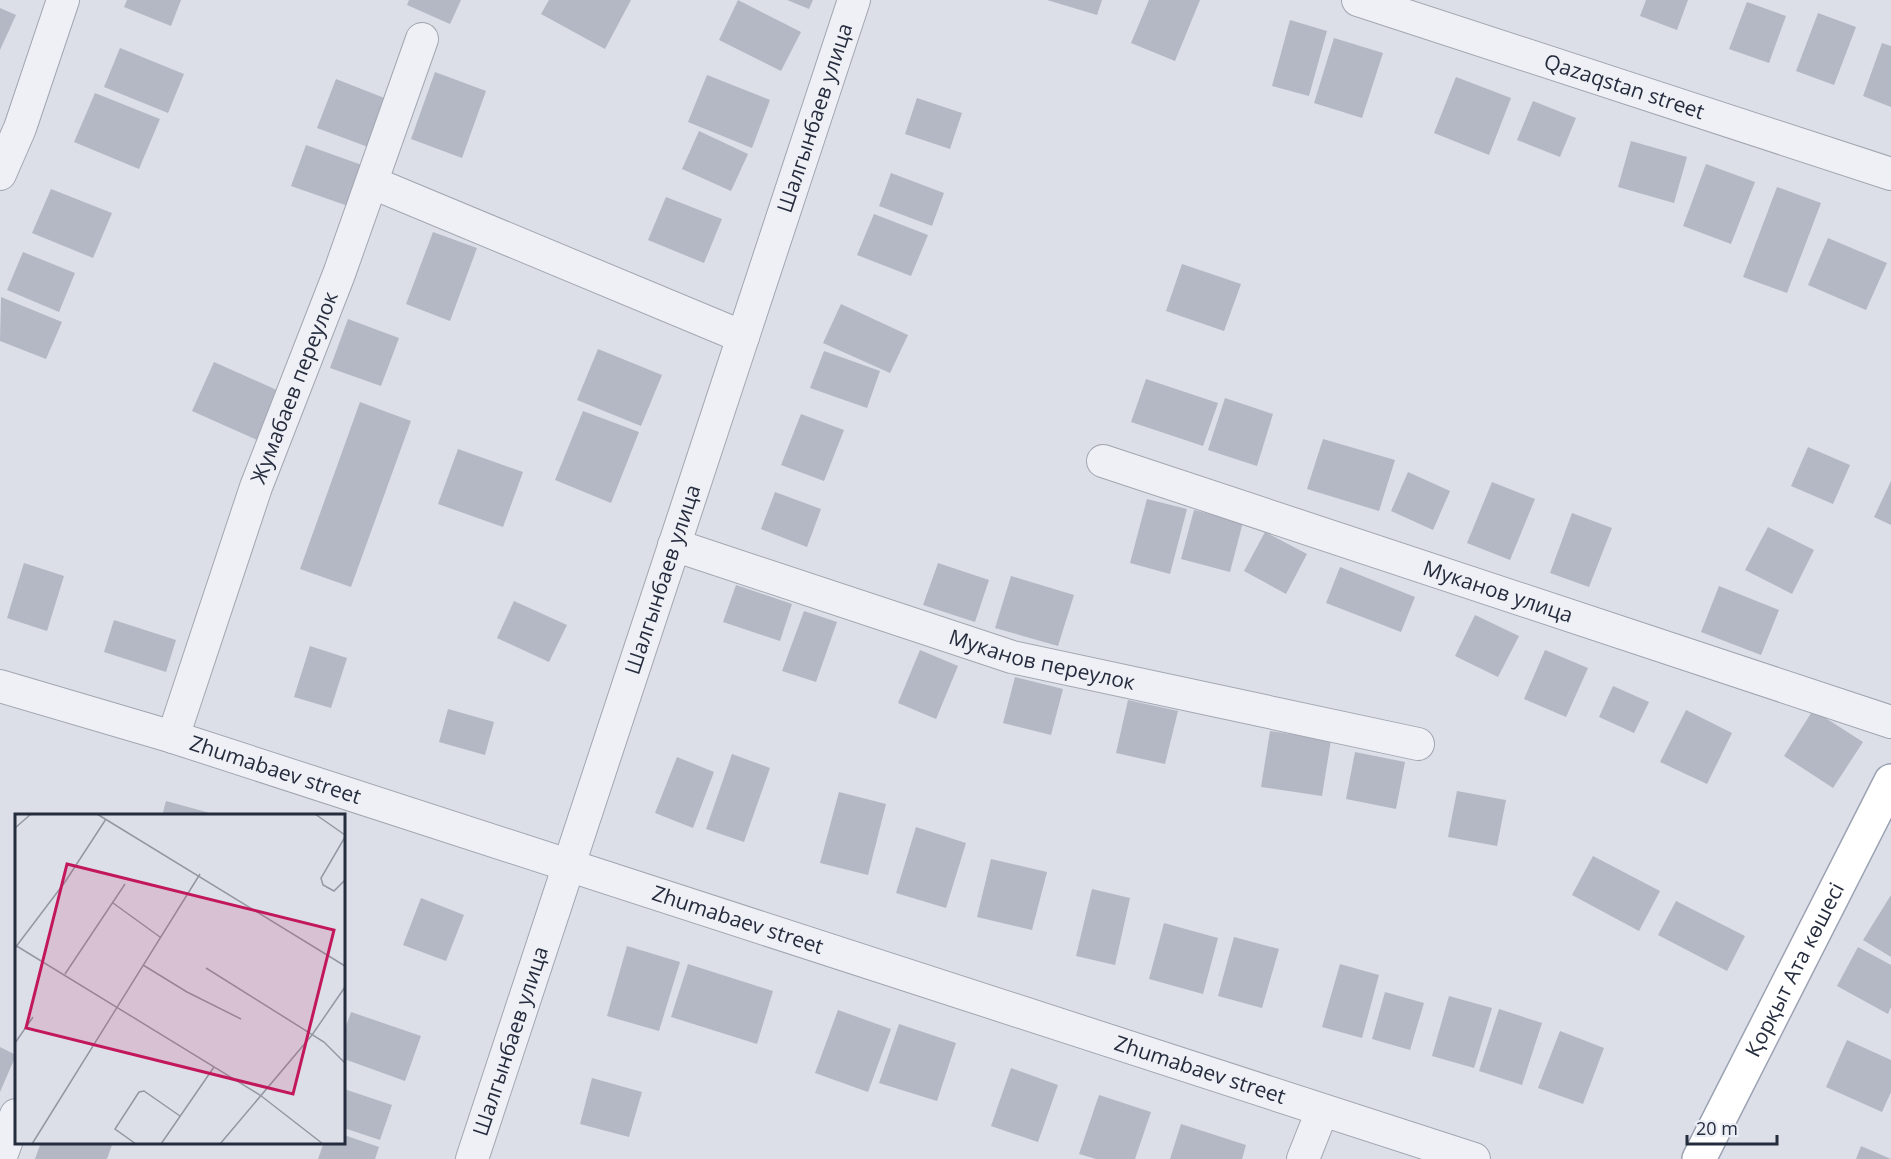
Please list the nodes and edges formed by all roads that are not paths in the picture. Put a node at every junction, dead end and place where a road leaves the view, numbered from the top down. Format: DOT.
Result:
graph roads {
  1 [pos="63,0"];
  2 [pos="854,0"];
  3 [pos="1358,0"];
  4 [pos="423,39"];
  5 [pos="0,174"];
  6 [pos="1891,174"];
  7 [pos="373,183"];
  8 [pos="743,337"];
  9 [pos="1102,461"];
  10 [pos="674,545"];
  11 [pos="0,686"];
  12 [pos="1891,722"];
  13 [pos="173,737"];
  14 [pos="1418,744"];
  15 [pos="1891,782"];
  16 [pos="569,865"];
  17 [pos="1322,1111"];
  18 [pos="15,1119"];
  19 [pos="0,1159"];
  20 [pos="472,1159"];
  21 [pos="1303,1159"];
  22 [pos="1474,1159"];
  23 [pos="1699,1159"];
  1 -- 5 [label="street"];
  2 -- 8 [label="street, Шалгынбаев улица"];
  3 -- 6 [label="street, Qazaqstan street"];
  4 -- 7 [label="street, Жумабаев переулок"];
  7 -- 8 [label="street"];
  7 -- 13 [label="street, Жумабаев переулок"];
  8 -- 10 [label="street, Шалгынбаев улица"];
  9 -- 12 [label="street, Муканов улица"];
  10 -- 14 [label="street, Муканов переулок"];
  10 -- 16 [label="street, Шалгынбаев улица"];
  11 -- 13 [label="street, Zhumabaev street"];
  13 -- 16 [label="street, Zhumabaev street"];
  15 -- 23 [label="main road, Қорқыт Ата көшесі"];
  16 -- 17 [label="street, Zhumabaev street"];
  16 -- 20 [label="street, Шалгынбаев улица"];
  17 -- 21 [label="street"];
  17 -- 22 [label="street, Zhumabaev street"];
  18 -- 19 [label="street"];
}
